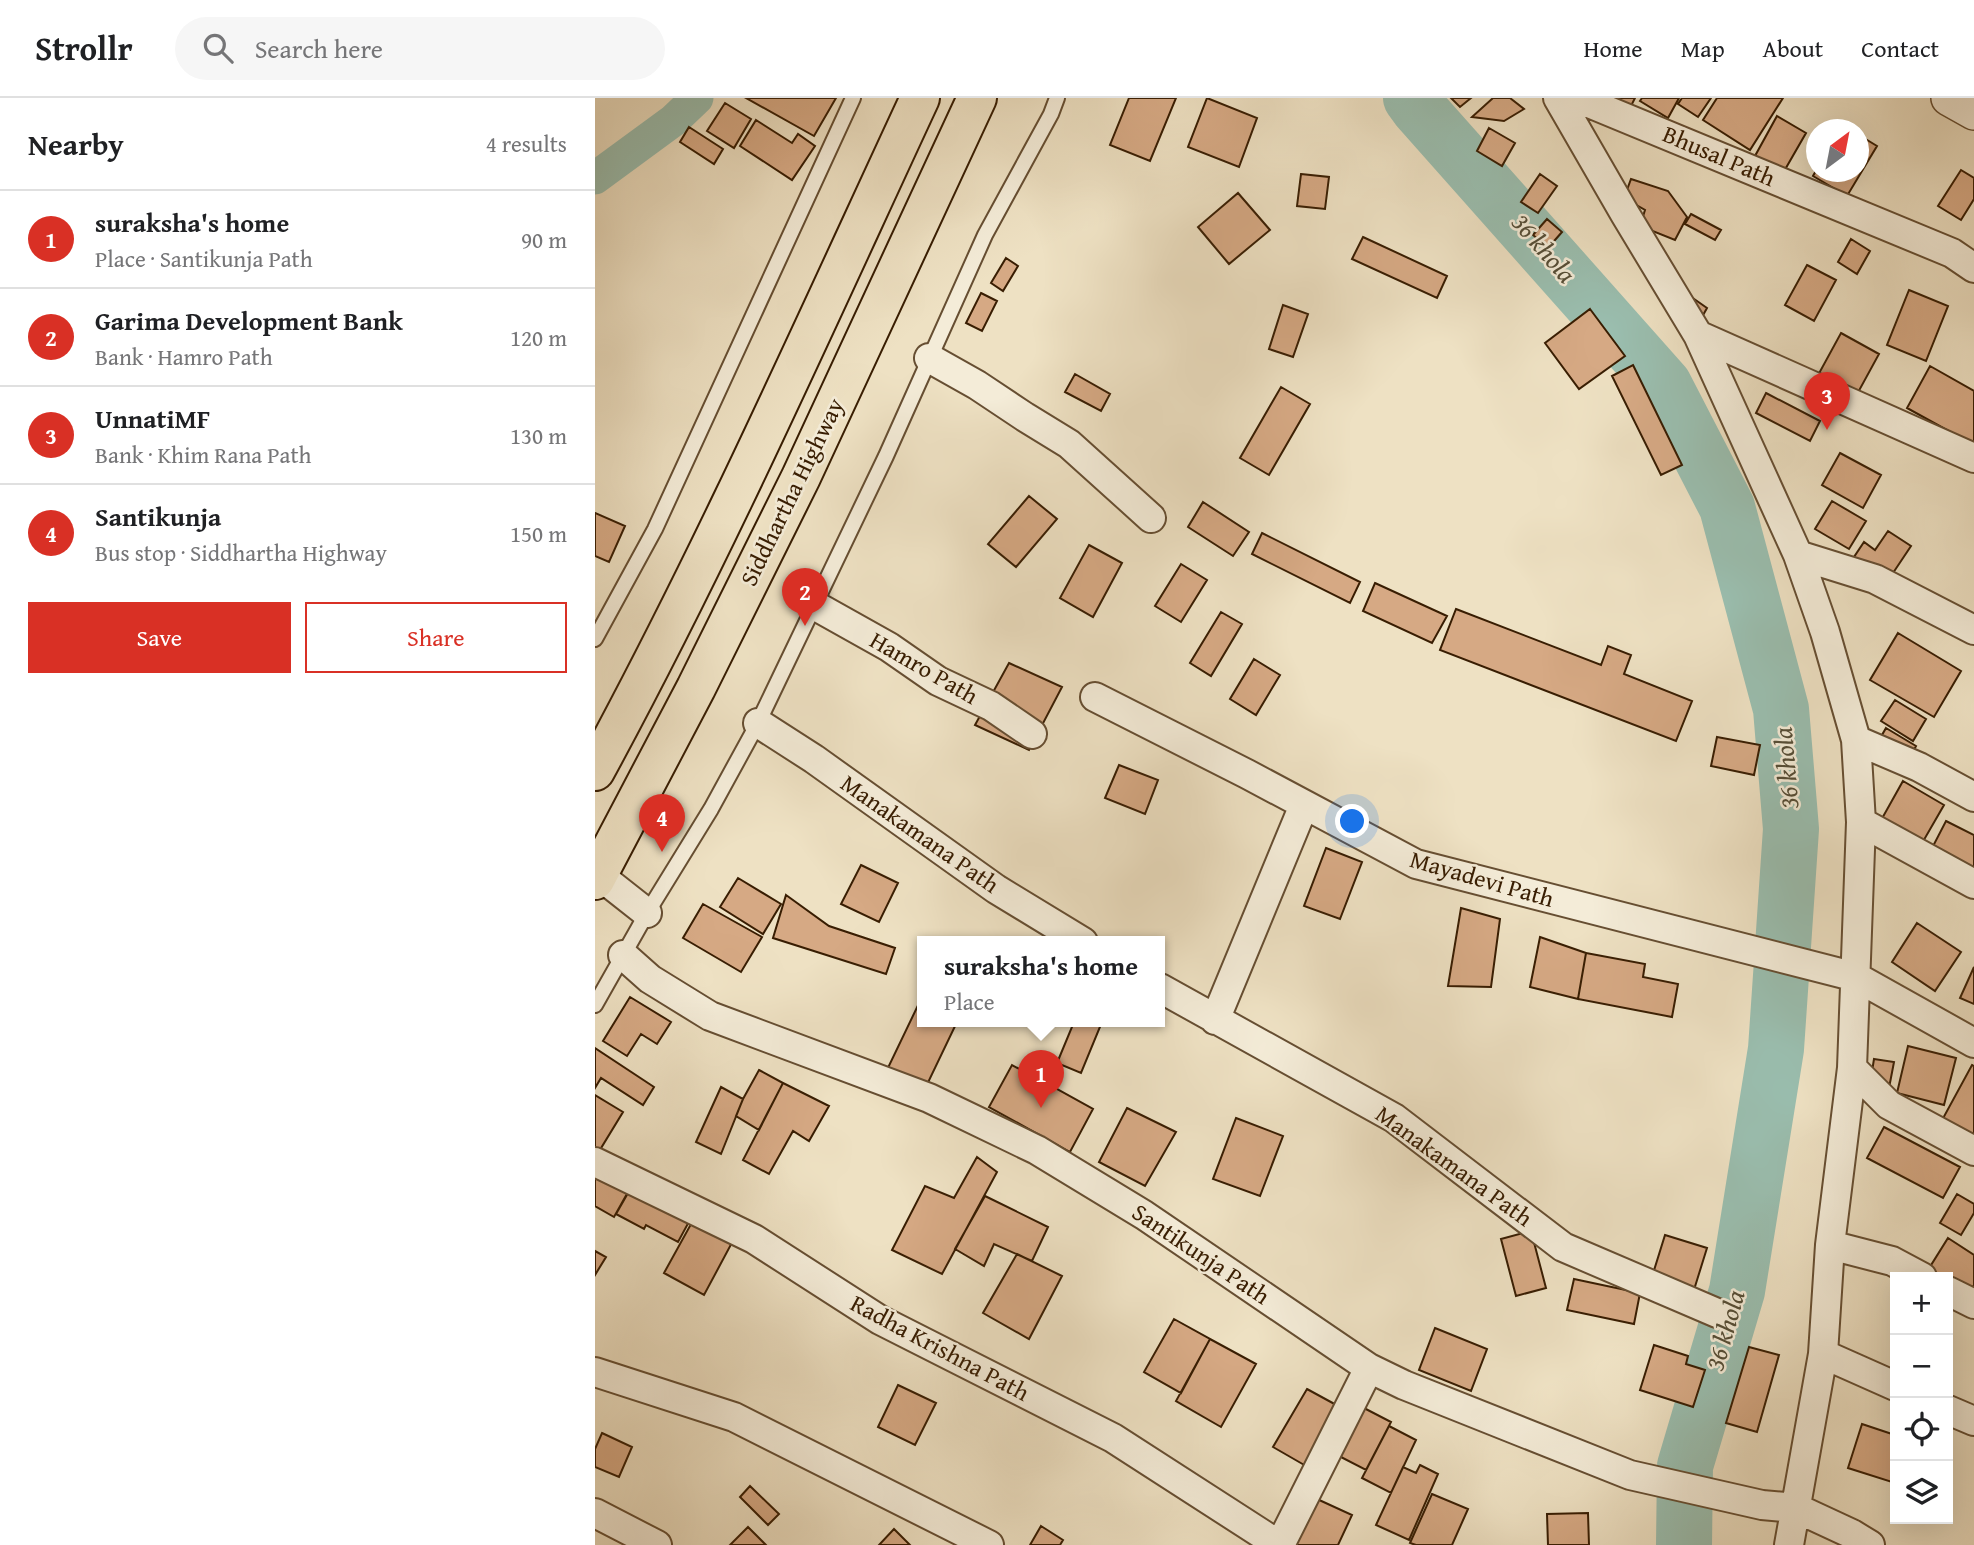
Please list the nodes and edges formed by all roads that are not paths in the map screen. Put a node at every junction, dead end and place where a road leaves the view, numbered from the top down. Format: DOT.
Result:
graph roads {
  1 [pos="853,98"];
  2 [pos="920,98"];
  3 [pos="977,98"];
  4 [pos="1057,98"];
  5 [pos="1558,98"];
  6 [pos="1577,98"];
  7 [pos="1949,98"];
  8 [pos="1974,112"];
  9 [pos="1974,268"];
  10 [pos="1698,335"];
  11 [pos="929,358"];
  12 [pos="1974,458"];
  13 [pos="1151,518"];
  14 [pos="1798,555"];
  15 [pos="814,605"];
  16 [pos="1974,630"];
  17 [pos="595,639"];
  18 [pos="1095,697"];
  19 [pos="758,723"];
  20 [pos="1032,734"];
  21 [pos="1856,740"];
  22 [pos="595,771"];
  23 [pos="1974,796"];
  24 [pos="1304,805"];
  25 [pos="1861,822"];
  26 [pos="596,875"];
  27 [pos="1974,884"];
  28 [pos="647,912"];
  29 [pos="1073,936"];
  30 [pos="623,955"];
  31 [pos="1856,977"];
  32 [pos="1165,991"];
  33 [pos="595,1005"];
  34 [pos="1215,1020"];
  35 [pos="1974,1043"];
  36 [pos="1852,1068"];
  37 [pos="1974,1151"];
  38 [pos="595,1162"];
  39 [pos="1829,1245"];
  40 [pos="1913,1272"];
  41 [pos="1953,1293"];
  42 [pos="1974,1304"];
  43 [pos="1717,1313"];
  44 [pos="1823,1354"];
  45 [pos="1369,1368"];
  46 [pos="595,1372"];
  47 [pos="1890,1384"];
  48 [pos="1953,1412"];
  49 [pos="1974,1421"];
  50 [pos="1795,1508"];
  51 [pos="595,1513"];
  52 [pos="657,1545"];
  53 [pos="989,1545"];
  54 [pos="1279,1545"];
  55 [pos="1789,1545"];
  56 [pos="1870,1545"];
  1 -- 17 [label="lane"];
  2 -- 22 [label="highway, Siddhartha Highway"];
  3 -- 26 [label="highway, Siddhartha Highway"];
  4 -- 11 [label="lane"];
  5 -- 10 [label="street"];
  6 -- 9 [label="street, Bhusal Path"];
  7 -- 8 [label="street"];
  10 -- 12 [label="street"];
  10 -- 14 [label="street"];
  11 -- 13 [label="street"];
  11 -- 15 [label="lane"];
  14 -- 16 [label="street"];
  14 -- 21 [label="street"];
  15 -- 19 [label="lane"];
  15 -- 20 [label="street, Hamro Path"];
  18 -- 24 [label="street, Mayadevi Path"];
  19 -- 28 [label="lane"];
  19 -- 29 [label="street, Manakamana Path"];
  21 -- 23 [label="street"];
  21 -- 25 [label="street"];
  24 -- 31 [label="street, Mayadevi Path"];
  24 -- 34 [label="street"];
  25 -- 27 [label="street"];
  25 -- 31 [label="street"];
  26 -- 28 [label="street"];
  28 -- 30 [label="lane"];
  30 -- 33 [label="lane"];
  30 -- 45 [label="street, Santikunja Path"];
  31 -- 35 [label="street, Mayadevi Path"];
  31 -- 36 [label="street"];
  32 -- 34 [label="street, Manakamana Path"];
  34 -- 43 [label="street, Manakamana Path"];
  36 -- 37 [label="street"];
  36 -- 39 [label="street"];
  38 -- 54 [label="street, Radha Krishna Path"];
  39 -- 40 [label="street"];
  39 -- 44 [label="street"];
  41 -- 42 [label="street"];
  44 -- 47 [label="street"];
  44 -- 50 [label="street"];
  45 -- 50 [label="street, Santikunja Path"];
  45 -- 54 [label="street"];
  46 -- 53 [label="street"];
  48 -- 49 [label="street"];
  50 -- 55 [label="street"];
  50 -- 56 [label="street, Santikunja Path"];
  51 -- 52 [label="street"];
}
